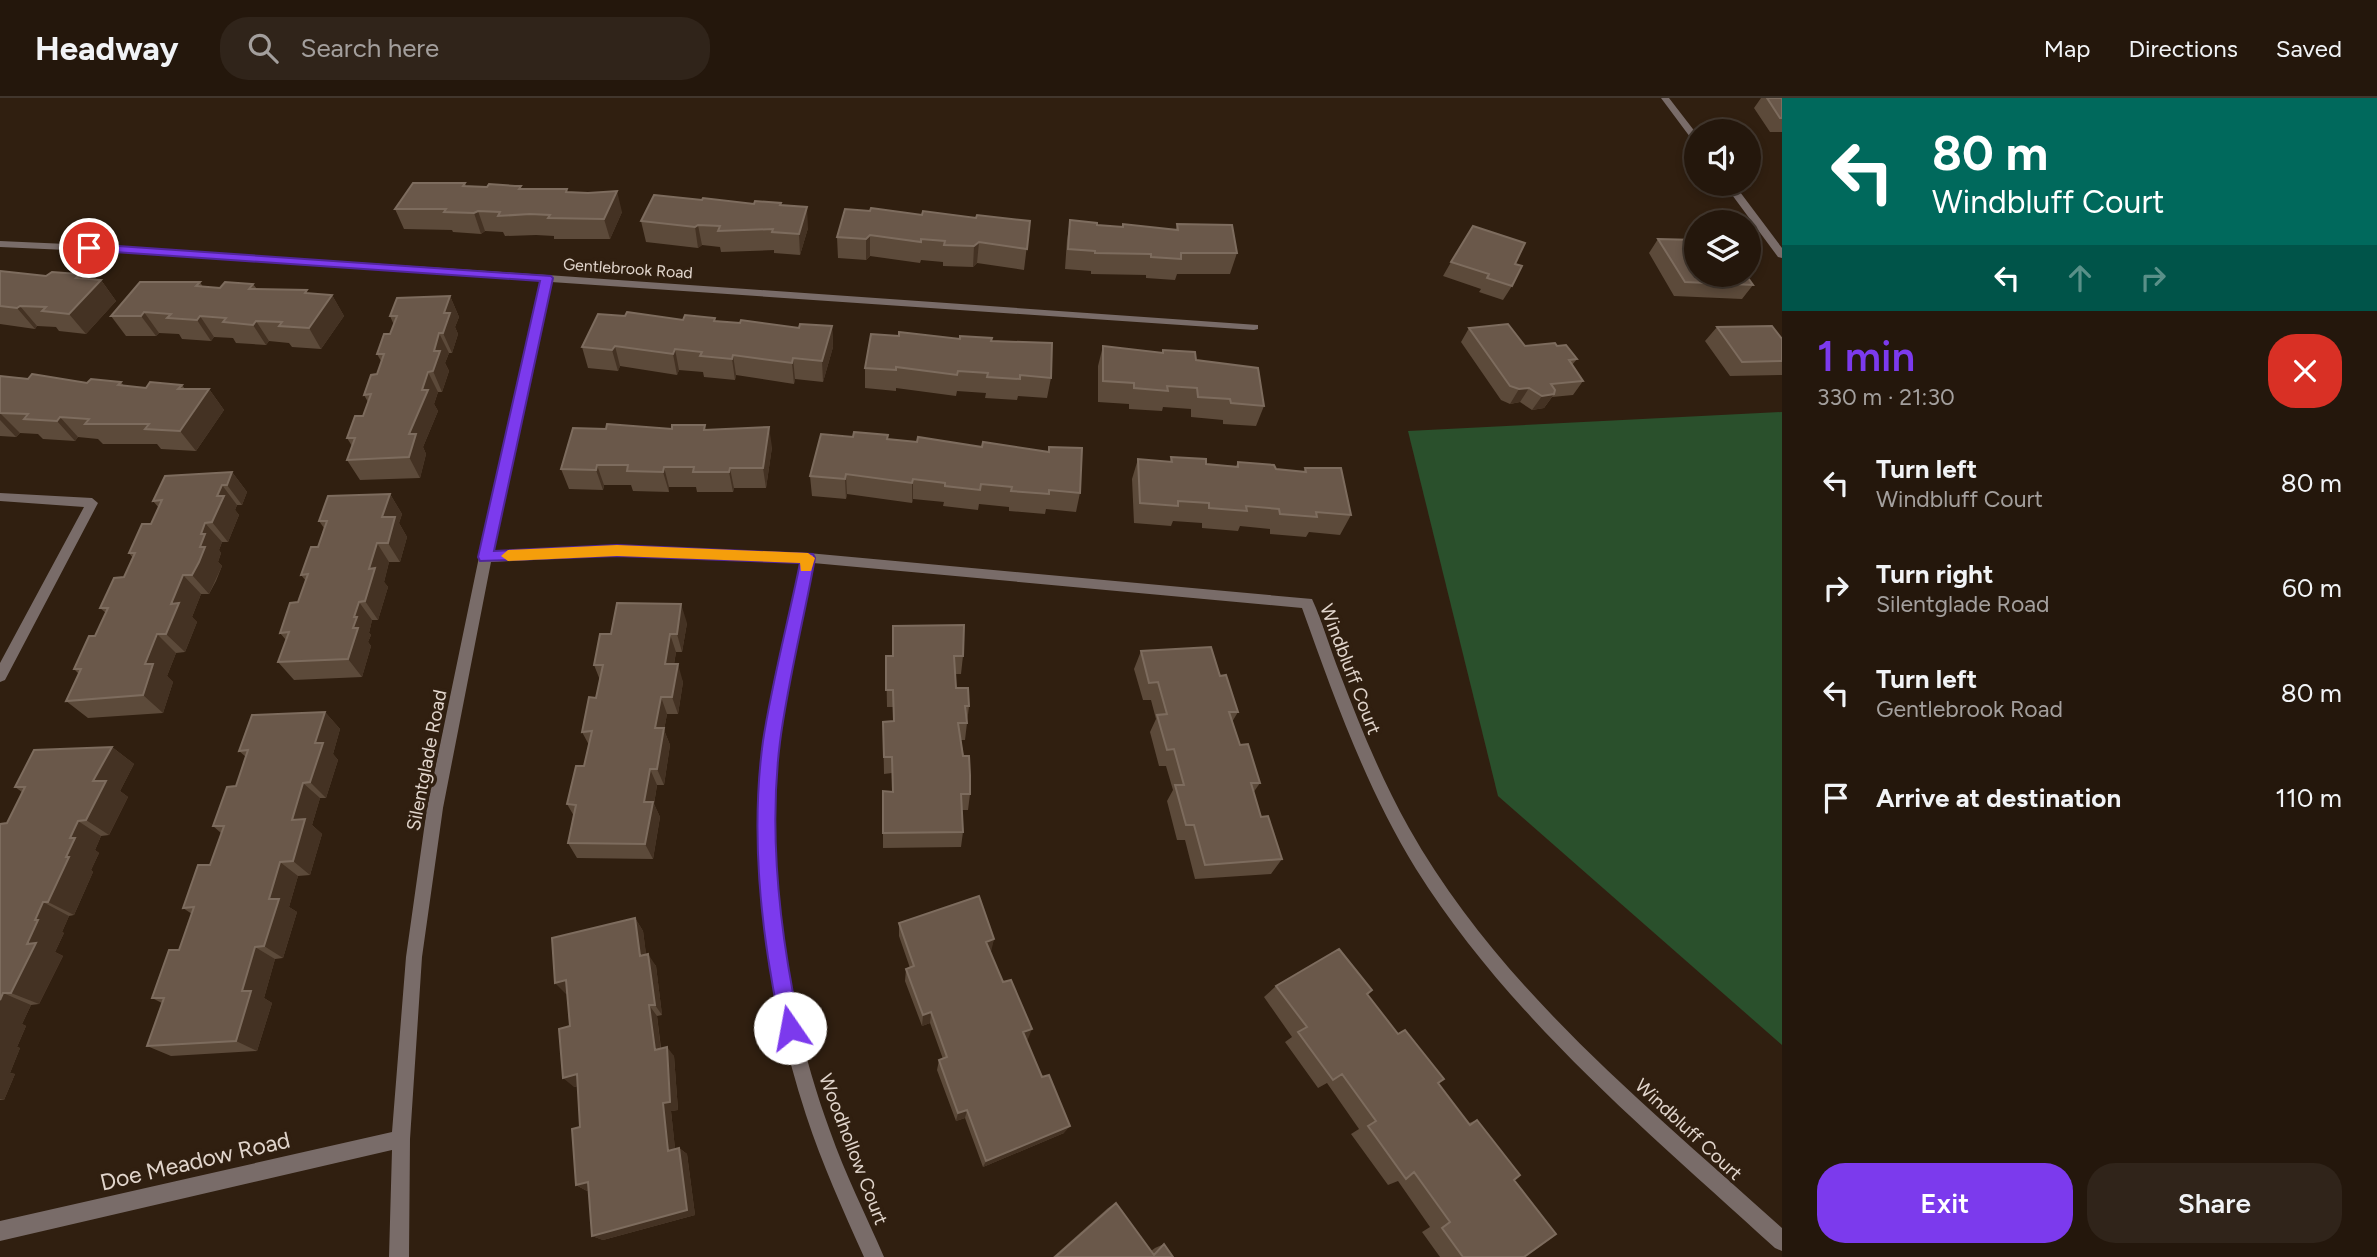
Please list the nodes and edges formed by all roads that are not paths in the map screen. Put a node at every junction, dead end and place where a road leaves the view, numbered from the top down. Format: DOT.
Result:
graph roads {
  1 [pos="1665,98"];
  2 [pos="1684,123"];
  3 [pos="1738,196"];
  4 [pos="0,244"];
  5 [pos="1782,255"];
  6 [pos="547,278"];
  7 [pos="1254,327"];
  8 [pos="0,497"];
  9 [pos="485,557"];
  10 [pos="808,558"];
  11 [pos="0,676"];
  12 [pos="401,1139"];
  13 [pos="0,1231"];
  14 [pos="1782,1241"];
  15 [pos="399,1257"];
  16 [pos="874,1257"];
  1 -- 2 [label="street"];
  3 -- 5 [label="street"];
  4 -- 6 [label="street, Gentlebrook Road"];
  6 -- 7 [label="street, Gentlebrook Road"];
  6 -- 9 [label="street, Silentglade Road"];
  8 -- 11 [label="street"];
  9 -- 10 [label="street, Windbluff Court"];
  9 -- 12 [label="street, Silentglade Road"];
  10 -- 14 [label="street, Windbluff Court"];
  10 -- 16 [label="street, Woodhollow Court"];
  12 -- 13 [label="street, Doe Meadow Road"];
  12 -- 15 [label="street, Silentglade Road"];
}
